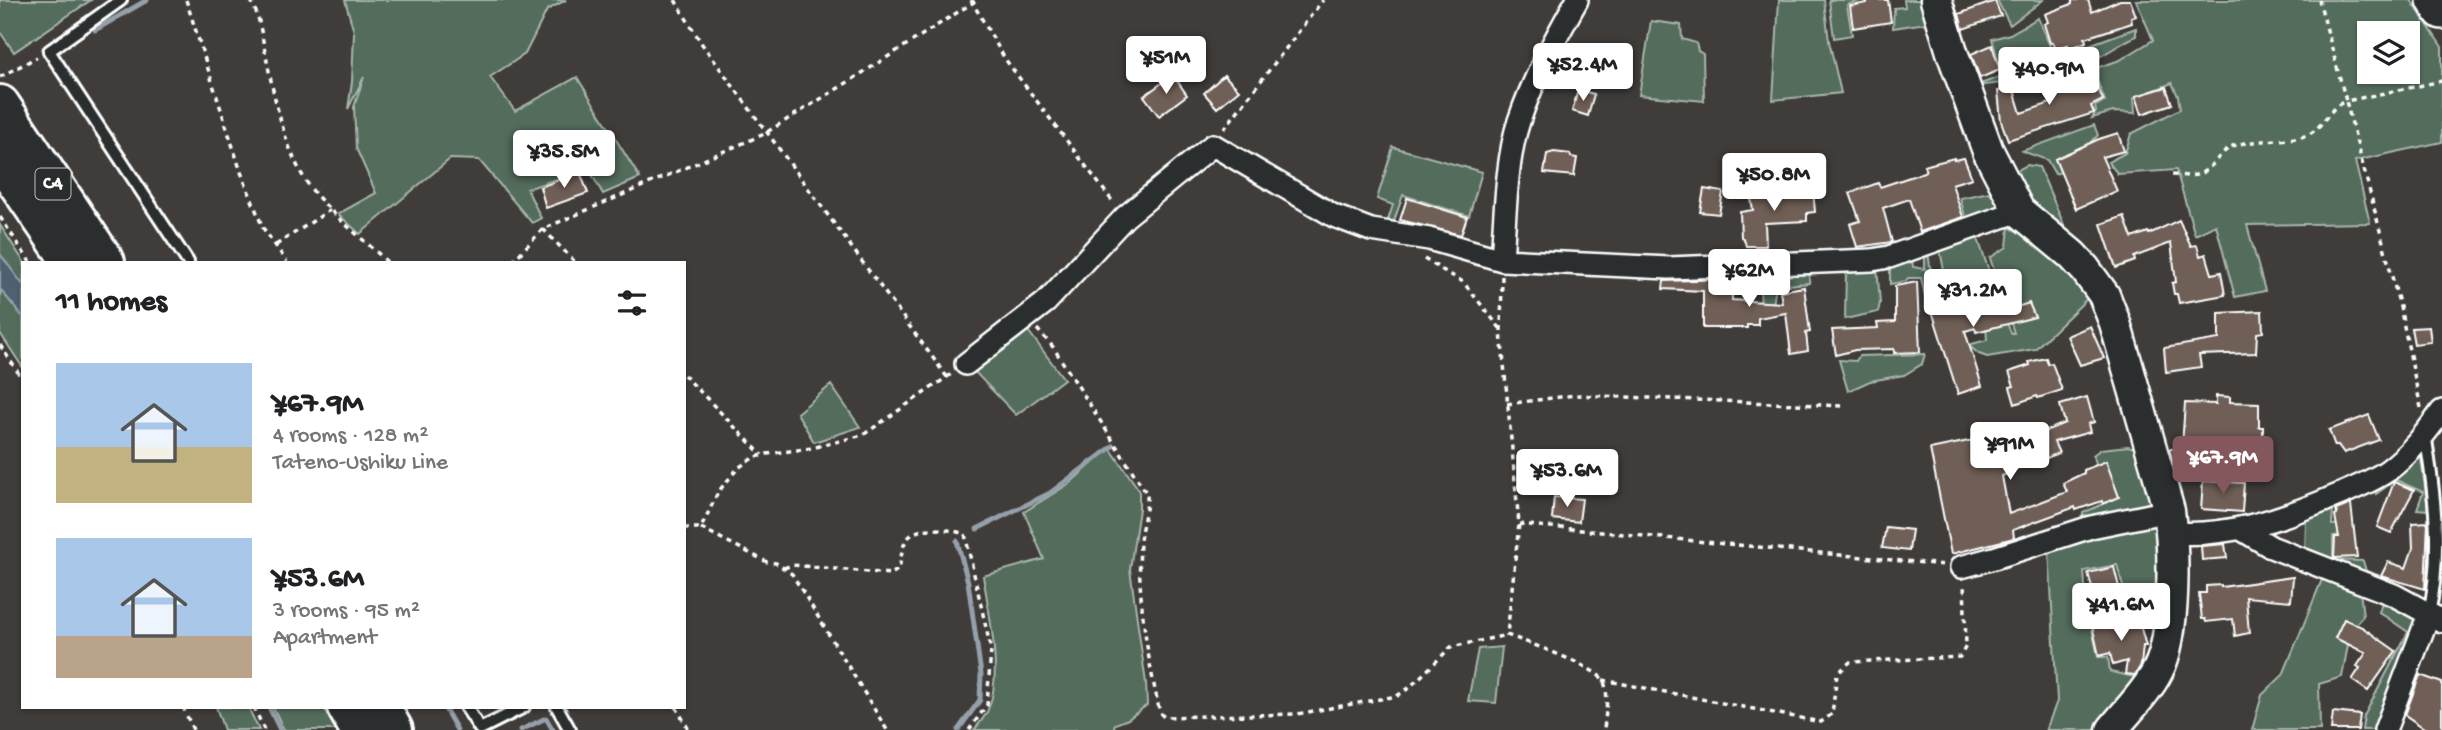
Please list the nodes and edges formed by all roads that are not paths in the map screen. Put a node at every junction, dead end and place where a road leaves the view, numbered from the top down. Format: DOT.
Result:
graph roads {
  1 [pos="121,0"];
  2 [pos="1577,0"];
  3 [pos="1936,0"];
  4 [pos="2435,0"];
  5 [pos="2442,11"];
  6 [pos="0,105"];
  7 [pos="0,157"];
  8 [pos="2019,211"];
  9 [pos="1502,260"];
  10 [pos="71,261"];
  11 [pos="104,261"];
  12 [pos="187,261"];
  13 [pos="966,364"];
  14 [pos="2442,411"];
  15 [pos="2425,434"];
  16 [pos="2170,522"];
  17 [pos="2241,529"];
  18 [pos="1961,567"];
  19 [pos="2436,617"];
  20 [pos="348,709"];
  21 [pos="381,709"];
  22 [pos="467,709"];
  23 [pos="520,709"];
  24 [pos="557,709"];
  25 [pos="360,730"];
  26 [pos="393,730"];
  27 [pos="570,730"];
  28 [pos="2112,730"];
  29 [pos="2385,730"];
  1 -- 12 [label="lane"];
  2 -- 9 [label="street"];
  3 -- 8 [label="main road"];
  4 -- 5 [label="highway"];
  6 -- 11 [label="highway, C4"];
  7 -- 10 [label="highway, C4"];
  8 -- 9 [label="street"];
  8 -- 16 [label="main road"];
  9 -- 13 [label="street"];
  14 -- 15 [label="street"];
  15 -- 17 [label="street"];
  15 -- 19 [label="lane"];
  16 -- 17 [label="street"];
  16 -- 18 [label="street"];
  16 -- 28 [label="main road"];
  17 -- 19 [label="street"];
  19 -- 29 [label="street"];
  20 -- 25 [label="highway"];
  21 -- 26 [label="highway"];
  22 -- 23 [label="lane"];
  24 -- 27 [label="lane"];
}
